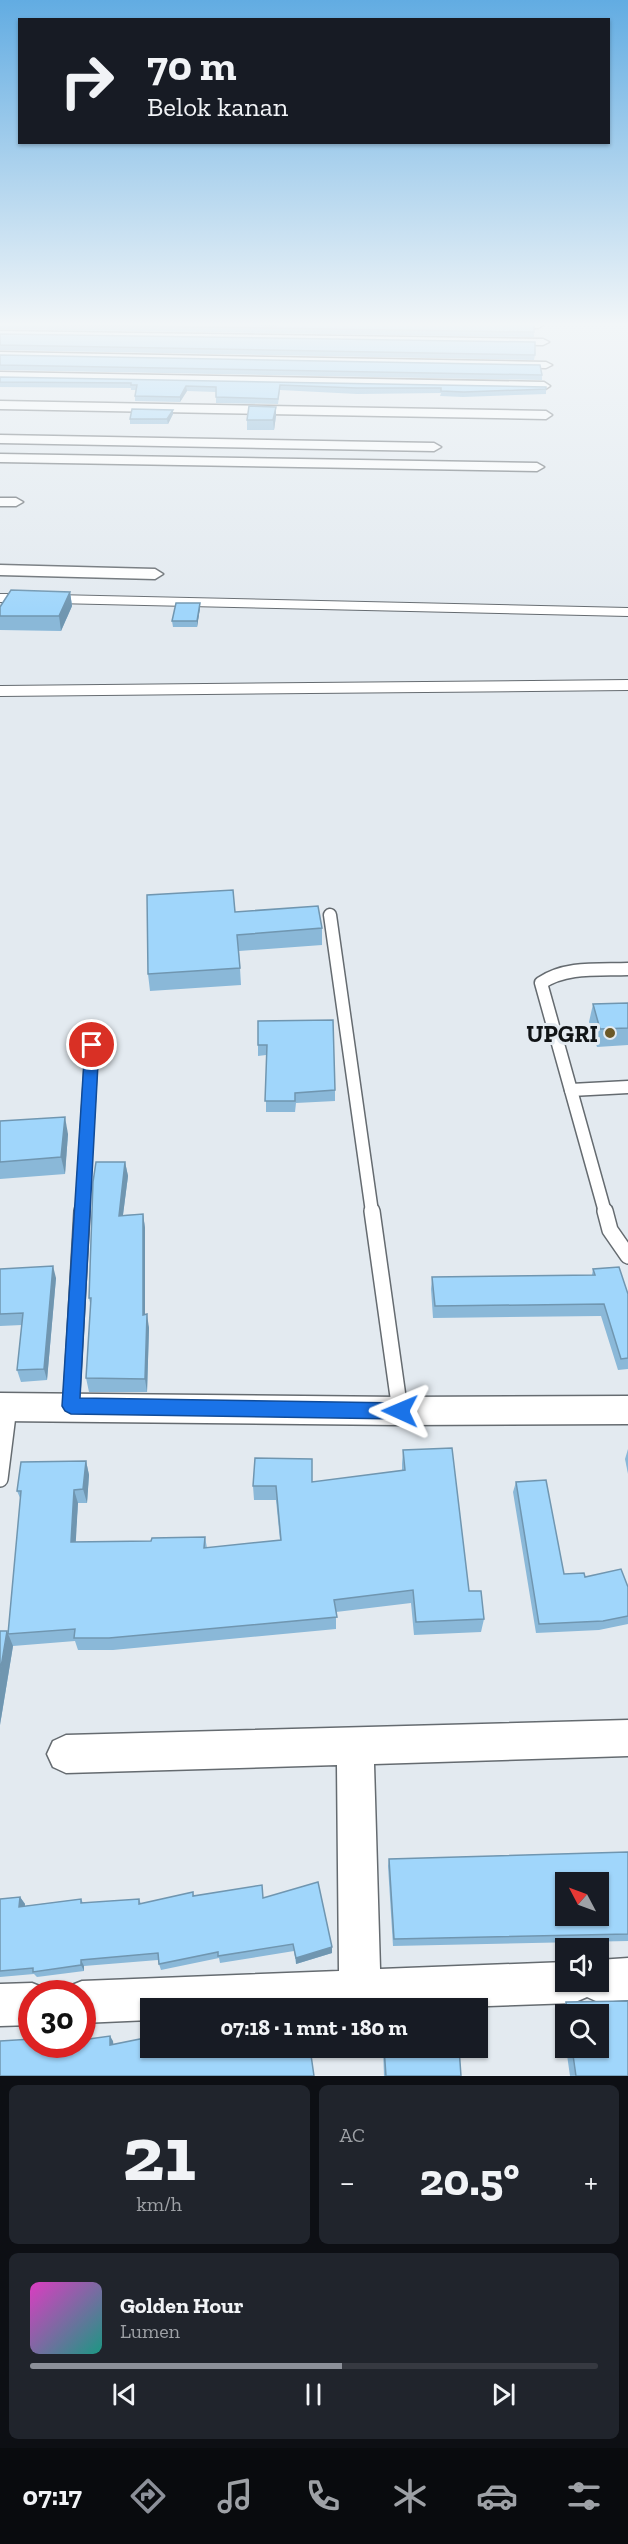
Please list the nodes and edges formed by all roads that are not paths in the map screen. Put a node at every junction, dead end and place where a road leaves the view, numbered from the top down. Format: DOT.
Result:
graph roads {
  1 [pos="0,439"];
  2 [pos="434,447"];
  3 [pos="0,458"];
  4 [pos="537,467"];
  5 [pos="0,502"];
  6 [pos="16,502"];
  7 [pos="0,570"];
  8 [pos="155,574"];
  9 [pos="0,598"];
  10 [pos="32,599"];
  11 [pos="44,599"];
  12 [pos="628,612"];
  13 [pos="628,685"];
  14 [pos="0,691"];
  15 [pos="330,915"];
  16 [pos="628,969"];
  17 [pos="92,1045"];
  18 [pos="628,1087"];
  19 [pos="571,1090"];
  20 [pos="628,1256"];
  21 [pos="71,1406"];
  22 [pos="4,1407"];
  23 [pos="628,1410"];
  24 [pos="400,1411"];
  25 [pos="0,1479"];
  26 [pos="628,1738"];
  27 [pos="355,1746"];
  28 [pos="66,1754"];
  29 [pos="628,1979"];
  30 [pos="609,1980"];
  31 [pos="555,1983"];
  32 [pos="360,1989"];
  33 [pos="96,2001"];
  34 [pos="18,2004"];
  35 [pos="0,2005"];
  1 -- 2 [label="street"];
  3 -- 4 [label="street"];
  5 -- 6 [label="street"];
  7 -- 8 [label="street"];
  9 -- 10 [label="lane"];
  11 -- 12 [label="lane"];
  13 -- 14 [label="lane"];
  15 -- 24 [label="lane"];
  16 -- 19 [label="lane"];
  17 -- 21 [label="lane"];
  18 -- 19 [label="lane"];
  19 -- 20 [label="lane"];
  21 -- 22 [label="street"];
  21 -- 24 [label="street"];
  22 -- 25 [label="lane"];
  23 -- 24 [label="street"];
  26 -- 27 [label="street"];
  27 -- 28 [label="street"];
  27 -- 32 [label="street"];
  29 -- 30 [label="street"];
  31 -- 32 [label="street"];
  32 -- 33 [label="street"];
  34 -- 35 [label="street"];
}
